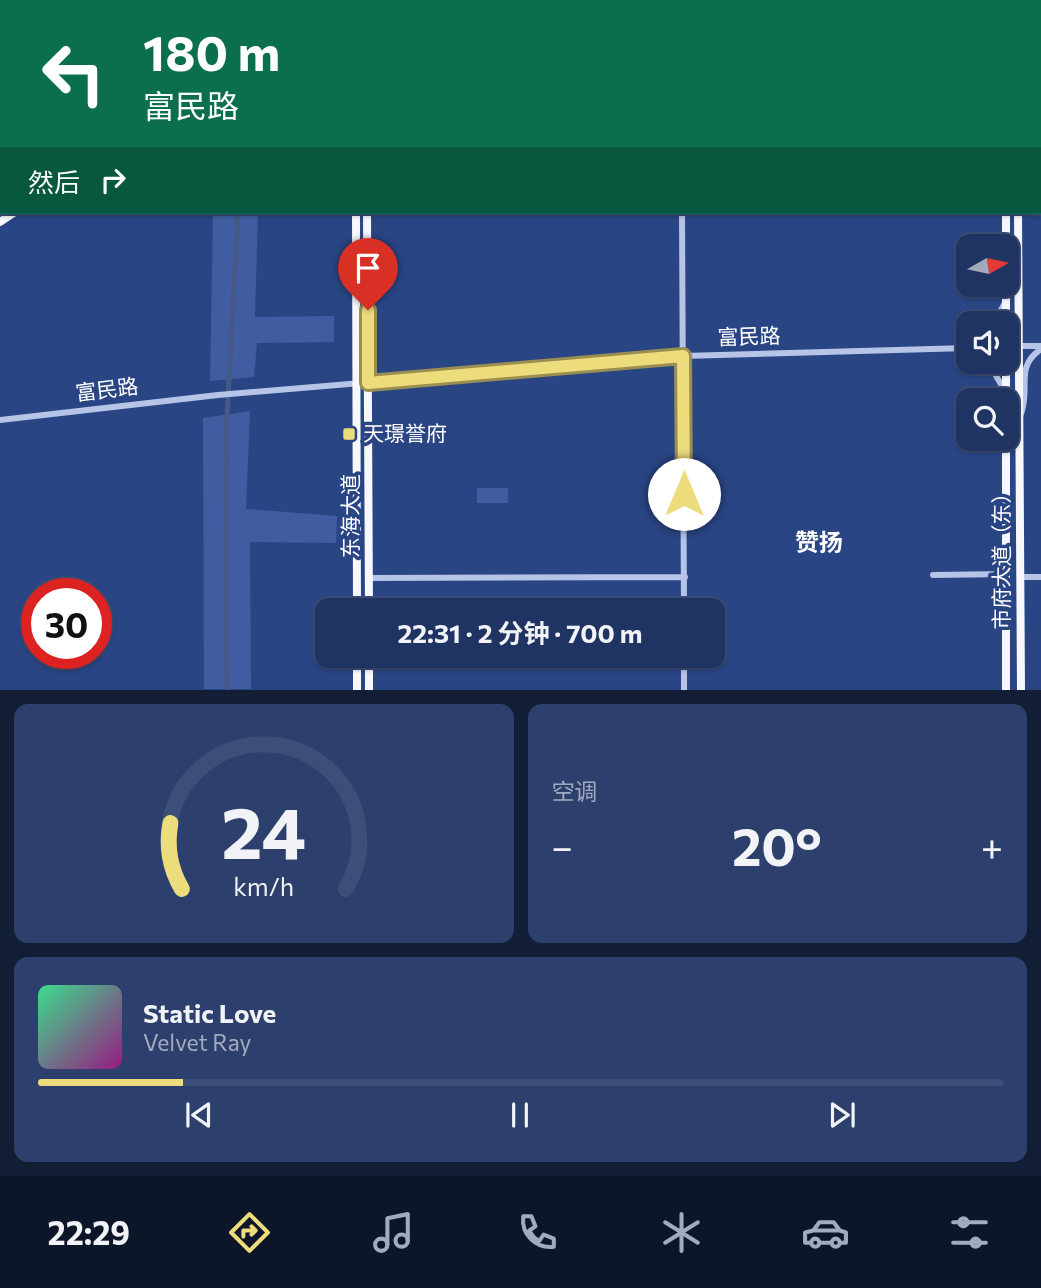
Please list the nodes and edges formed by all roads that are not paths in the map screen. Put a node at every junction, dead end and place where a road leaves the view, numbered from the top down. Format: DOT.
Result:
graph roads {
  1 [pos="356,214"];
  2 [pos="366,214"];
  3 [pos="682,214"];
  4 [pos="1006,214"];
  5 [pos="1018,214"];
  6 [pos="1006,234"];
  7 [pos="1006,298"];
  8 [pos="1006,302"];
  9 [pos="1001,311"];
  10 [pos="1006,311"];
  11 [pos="1019,311"];
  12 [pos="1019,346"];
  13 [pos="1041,347"];
  14 [pos="956,348"];
  15 [pos="683,356"];
  16 [pos="368,383"];
  17 [pos="358,384"];
  18 [pos="1019,419"];
  19 [pos="0,420"];
  20 [pos="1006,451"];
  21 [pos="1006,574"];
  22 [pos="933,575"];
  23 [pos="685,577"];
  24 [pos="1020,577"];
  25 [pos="1041,577"];
  26 [pos="369,578"];
  27 [pos="357,598"];
  28 [pos="369,598"];
  29 [pos="684,598"];
  30 [pos="357,668"];
  31 [pos="369,668"];
  32 [pos="684,668"];
  33 [pos="357,690"];
  34 [pos="369,690"];
  35 [pos="684,690"];
  36 [pos="1006,690"];
  37 [pos="1021,690"];
  1 -- 17 [label="main road, 东海大道"];
  2 -- 16 [label="main road, 东海大道"];
  3 -- 15 [label="street"];
  4 -- 6 [label="main road"];
  5 -- 11 [label="main road, 市府大道（东）"];
  7 -- 8 [label="main road"];
  8 -- 9 [label="street"];
  8 -- 10 [label="main road"];
  12 -- 13 [label="street"];
  13 -- 18 [label="street"];
  14 -- 15 [label="street, 富民路"];
  15 -- 16 [label="street, 富民路"];
  15 -- 23 [label="street"];
  16 -- 17 [label="street, 富民路"];
  16 -- 26 [label="main road, 东海大道"];
  17 -- 19 [label="street, 富民路"];
  17 -- 27 [label="main road, 东海大道"];
  18 -- 24 [label="main road, 市府大道（东）"];
  20 -- 21 [label="main road, 市府大道（东）"];
  21 -- 22 [label="street"];
  21 -- 36 [label="main road, 市府大道（东）"];
  23 -- 26 [label="street"];
  23 -- 29 [label="street"];
  24 -- 25 [label="street"];
  24 -- 37 [label="main road, 市府大道（东）"];
  26 -- 28 [label="main road, 东海大道"];
  30 -- 33 [label="main road"];
  31 -- 34 [label="main road"];
  32 -- 35 [label="street"];
}
